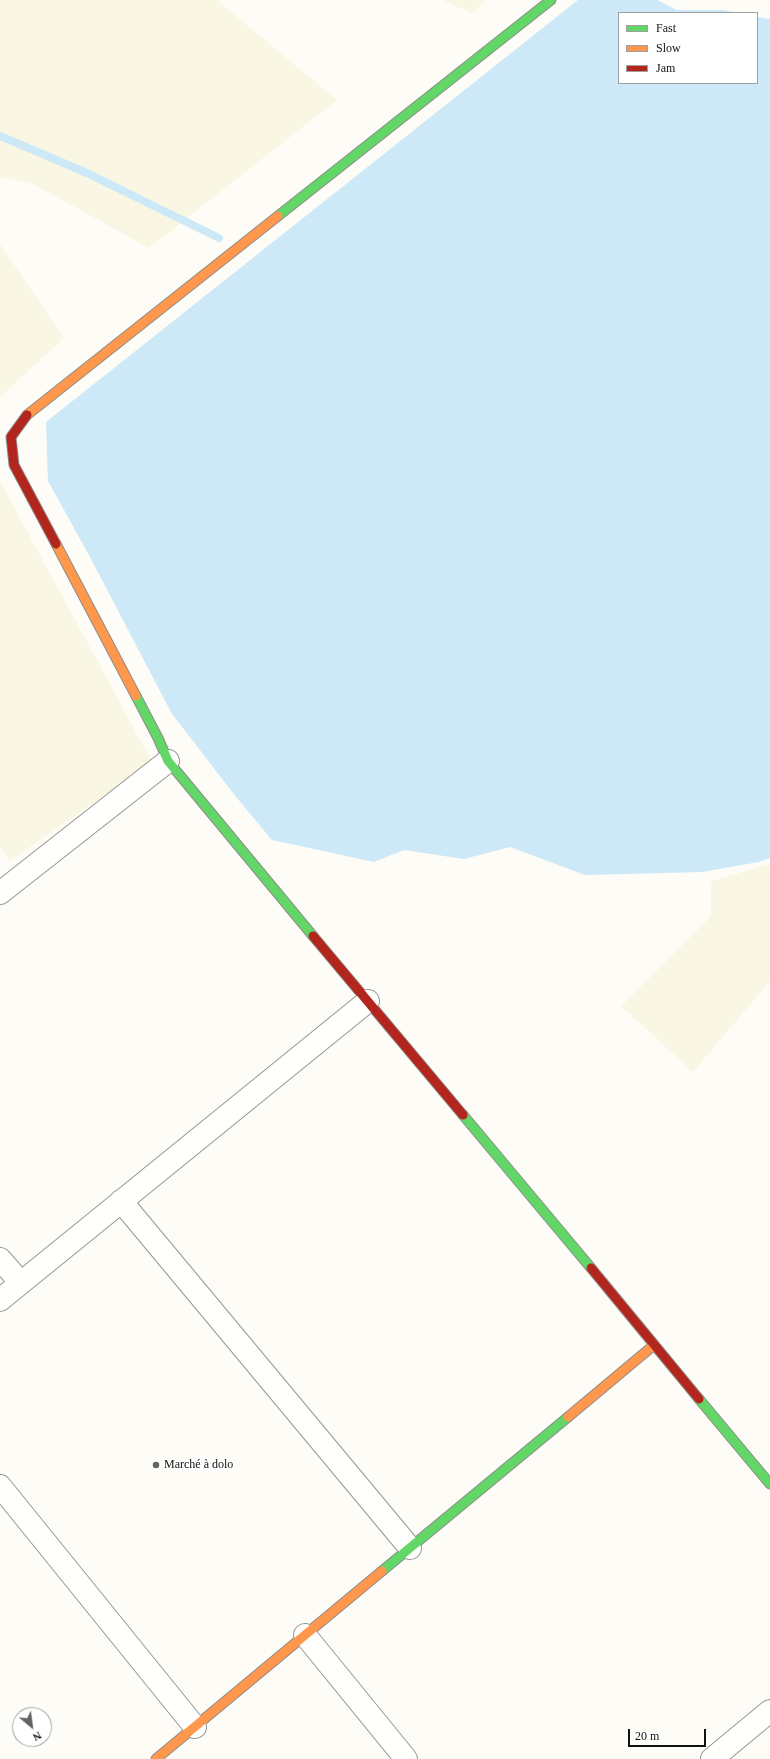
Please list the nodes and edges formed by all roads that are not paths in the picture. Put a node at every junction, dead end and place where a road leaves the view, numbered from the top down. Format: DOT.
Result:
graph roads {
  1 [pos="551,0"];
  2 [pos="168,761"];
  3 [pos="0,893"];
  4 [pos="368,1001"];
  5 [pos="121,1201"];
  6 [pos="0,1259"];
  7 [pos="21,1283"];
  8 [pos="0,1300"];
  9 [pos="654,1345"];
  10 [pos="770,1484"];
  11 [pos="0,1486"];
  12 [pos="410,1548"];
  13 [pos="305,1635"];
  14 [pos="770,1710"];
  15 [pos="195,1727"];
  16 [pos="156,1759"];
  17 [pos="406,1759"];
  18 [pos="712,1759"];
  1 -- 2 [label="street"];
  2 -- 3 [label="street"];
  2 -- 4 [label="street"];
  4 -- 5 [label="street"];
  4 -- 9 [label="street"];
  5 -- 7 [label="street"];
  5 -- 12 [label="street"];
  6 -- 7 [label="street"];
  7 -- 8 [label="street"];
  9 -- 10 [label="street"];
  9 -- 12 [label="street"];
  11 -- 15 [label="street"];
  12 -- 13 [label="street"];
  13 -- 15 [label="street"];
  13 -- 17 [label="street"];
  14 -- 18 [label="street"];
  15 -- 16 [label="street"];
}
